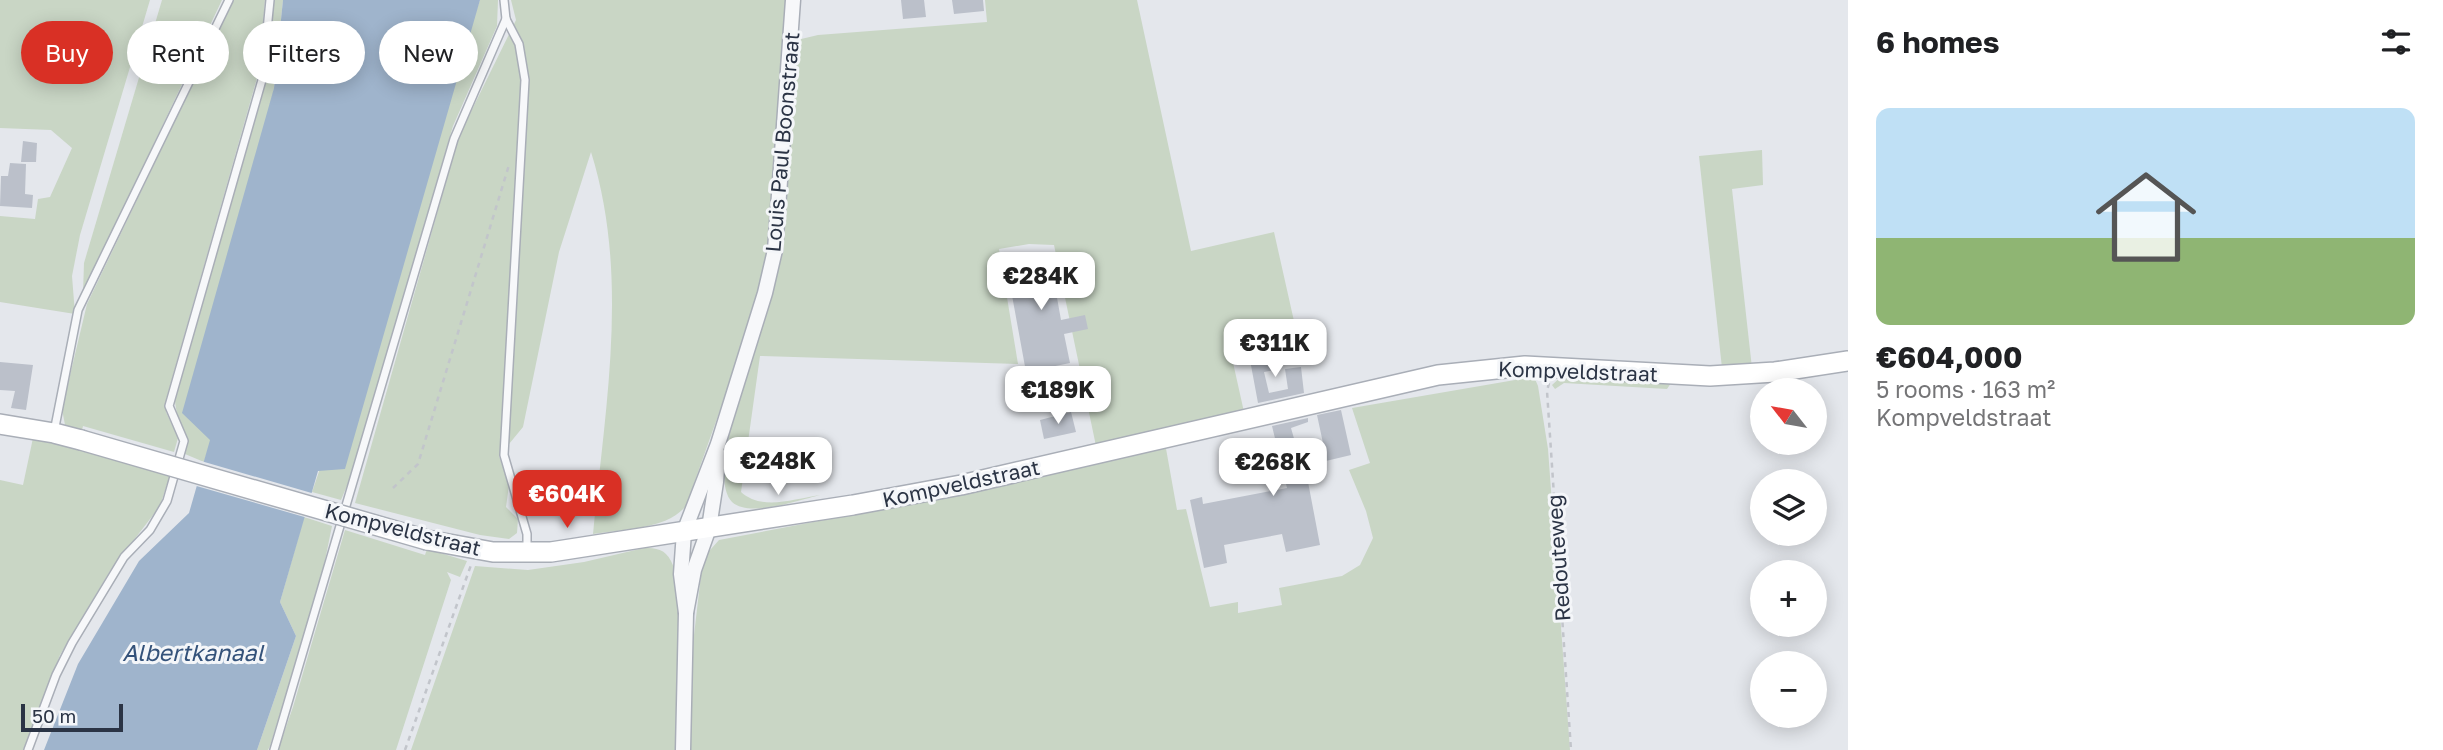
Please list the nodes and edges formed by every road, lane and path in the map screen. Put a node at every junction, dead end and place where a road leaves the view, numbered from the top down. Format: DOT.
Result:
graph roads {
  1 [pos="229,0"];
  2 [pos="270,0"];
  3 [pos="504,0"];
  4 [pos="793,0"];
  5 [pos="506,19"];
  6 [pos="512,156"];
  7 [pos="1848,361"];
  8 [pos="1554,366"];
  9 [pos="0,424"];
  10 [pos="54,433"];
  11 [pos="718,444"];
  12 [pos="393,488"];
  13 [pos="709,528"];
  14 [pos="684,532"];
  15 [pos="475,549"];
  16 [pos="527,553"];
  17 [pos="687,613"];
  18 [pos="28,750"];
  19 [pos="274,750"];
  20 [pos="405,750"];
  21 [pos="683,750"];
  22 [pos="1572,750"];
  1 -- 10 [label="lane"];
  2 -- 18 [label="lane"];
  3 -- 5 [label="lane"];
  4 -- 11 [label="street, Louis Paul Boonstraat"];
  5 -- 16 [label="lane"];
  5 -- 19 [label="lane"];
  6 -- 12 [label="path"];
  7 -- 8 [label="street, Kompveldstraat"];
  8 -- 13 [label="street, Kompveldstraat"];
  8 -- 22 [label="path, Redouteweg"];
  9 -- 10 [label="street, Kompveldstraat"];
  10 -- 15 [label="street, Kompveldstraat, bridge"];
  11 -- 13 [label="street, Louis Paul Boonstraat"];
  11 -- 14 [label="street, Louis Paul Boonstraat"];
  13 -- 14 [label="street, Kompveldstraat"];
  13 -- 17 [label="street, Louis Paul Boonstraat"];
  14 -- 16 [label="street, Kompveldstraat"];
  14 -- 17 [label="street, Louis Paul Boonstraat"];
  15 -- 16 [label="street, Kompveldstraat"];
  15 -- 20 [label="path"];
  17 -- 21 [label="street"];
}
